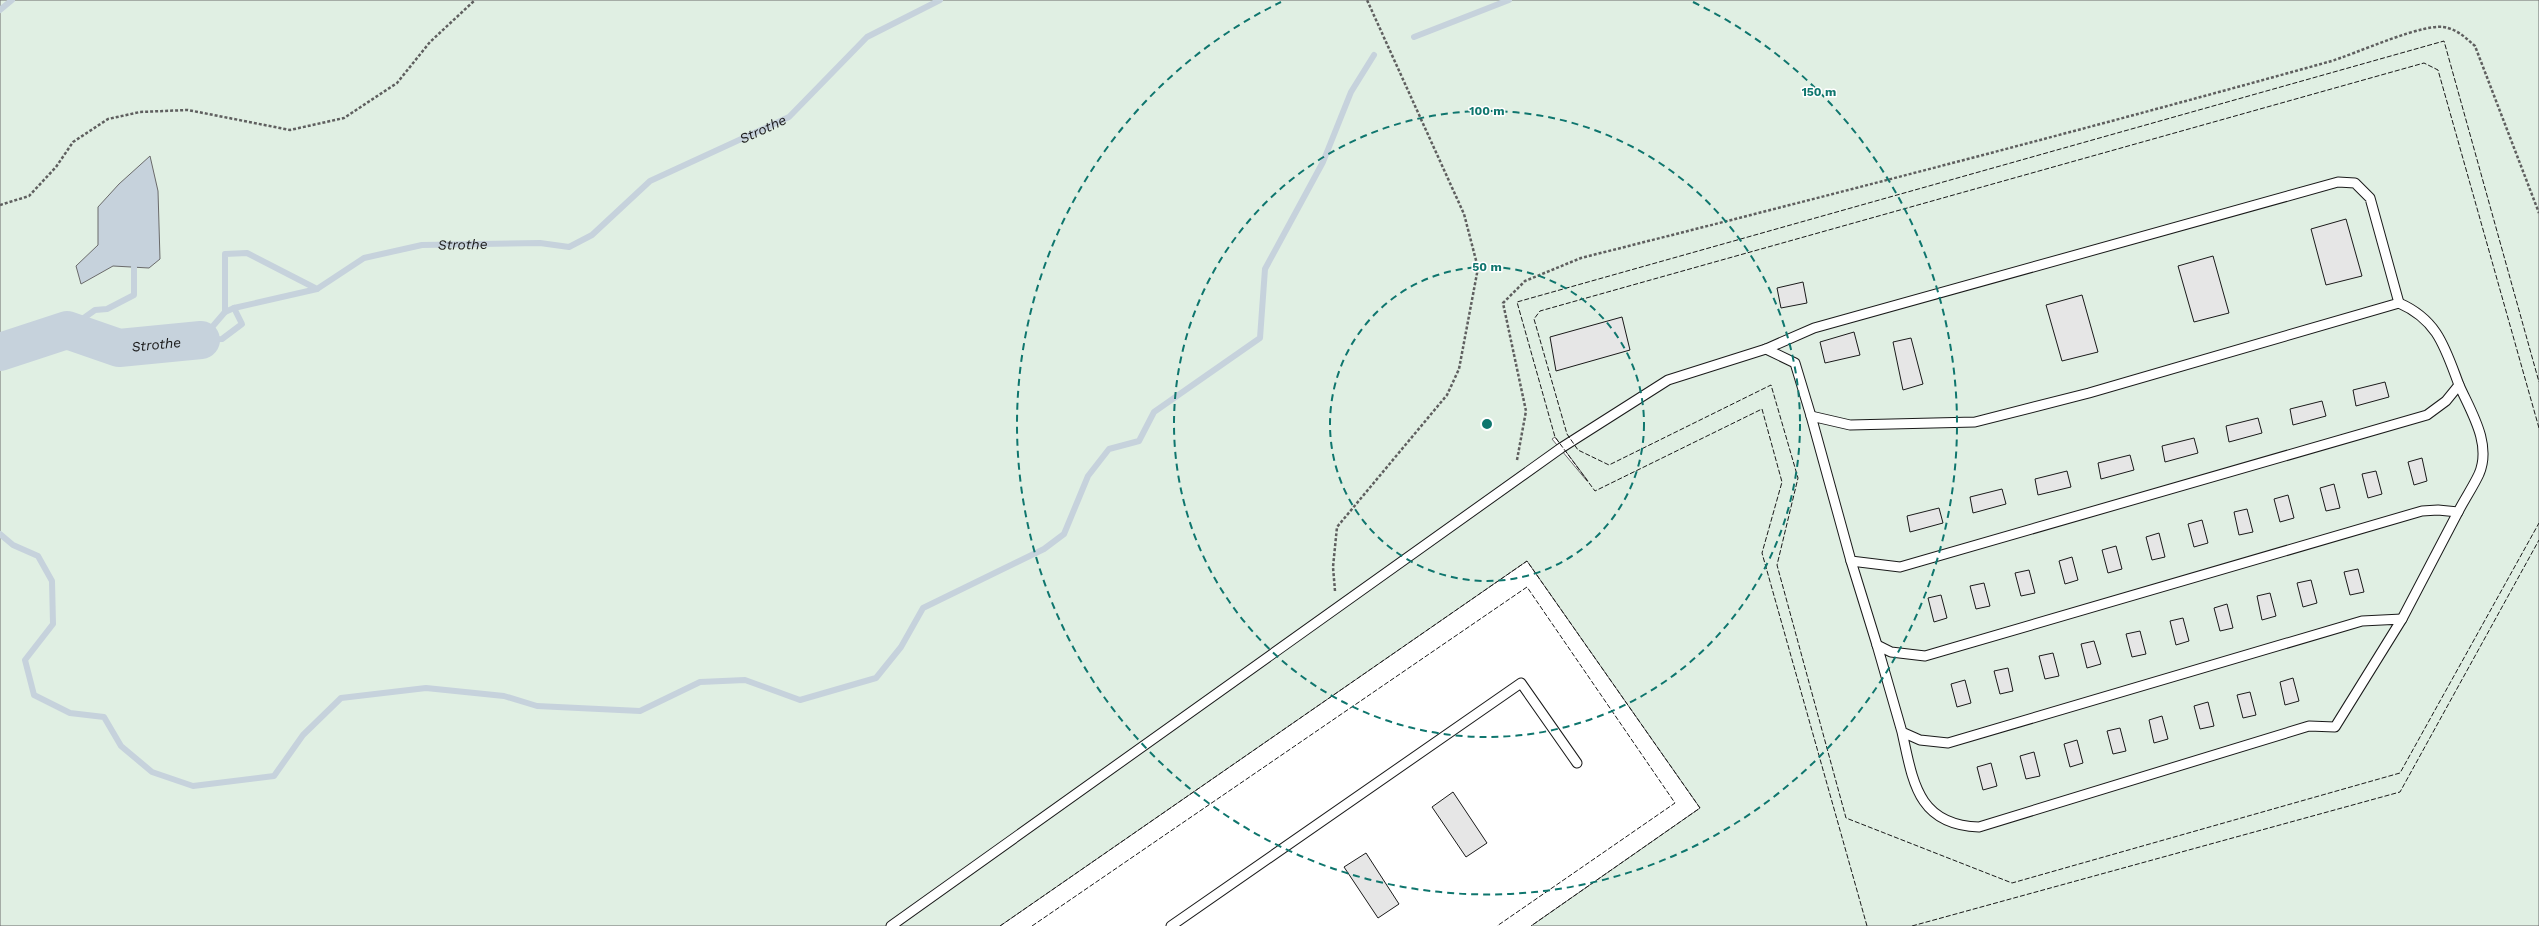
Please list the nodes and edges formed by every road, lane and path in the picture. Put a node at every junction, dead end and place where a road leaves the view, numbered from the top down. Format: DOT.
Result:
graph roads {
  1 [pos="475,0"];
  2 [pos="1367,0"];
  3 [pos="0,205"];
  4 [pos="2539,213"];
  5 [pos="2398,303"];
  6 [pos="1766,349"];
  7 [pos="2459,385"];
  8 [pos="1811,416"];
  9 [pos="1513,480"];
  10 [pos="2458,512"];
  11 [pos="1851,561"];
  12 [pos="1337,606"];
  13 [pos="2402,620"];
  14 [pos="1877,645"];
  15 [pos="1902,732"];
  16 [pos="1577,763"];
  17 [pos="891,926"];
  18 [pos="1170,926"];
  1 -- 3 [label="path"];
  2 -- 12 [label="path"];
  4 -- 9 [label="path"];
  5 -- 6 [label="lane"];
  5 -- 7 [label="lane"];
  5 -- 8 [label="lane"];
  6 -- 8 [label="lane"];
  6 -- 9 [label="lane"];
  7 -- 10 [label="lane"];
  7 -- 11 [label="lane"];
  8 -- 11 [label="lane"];
  9 -- 12 [label="lane"];
  10 -- 13 [label="lane"];
  10 -- 14 [label="lane"];
  11 -- 14 [label="lane"];
  12 -- 17 [label="lane"];
  13 -- 15 [label="lane"];
  13 -- 15 [label="lane"];
  14 -- 15 [label="lane"];
  16 -- 18 [label="lane"];
}
